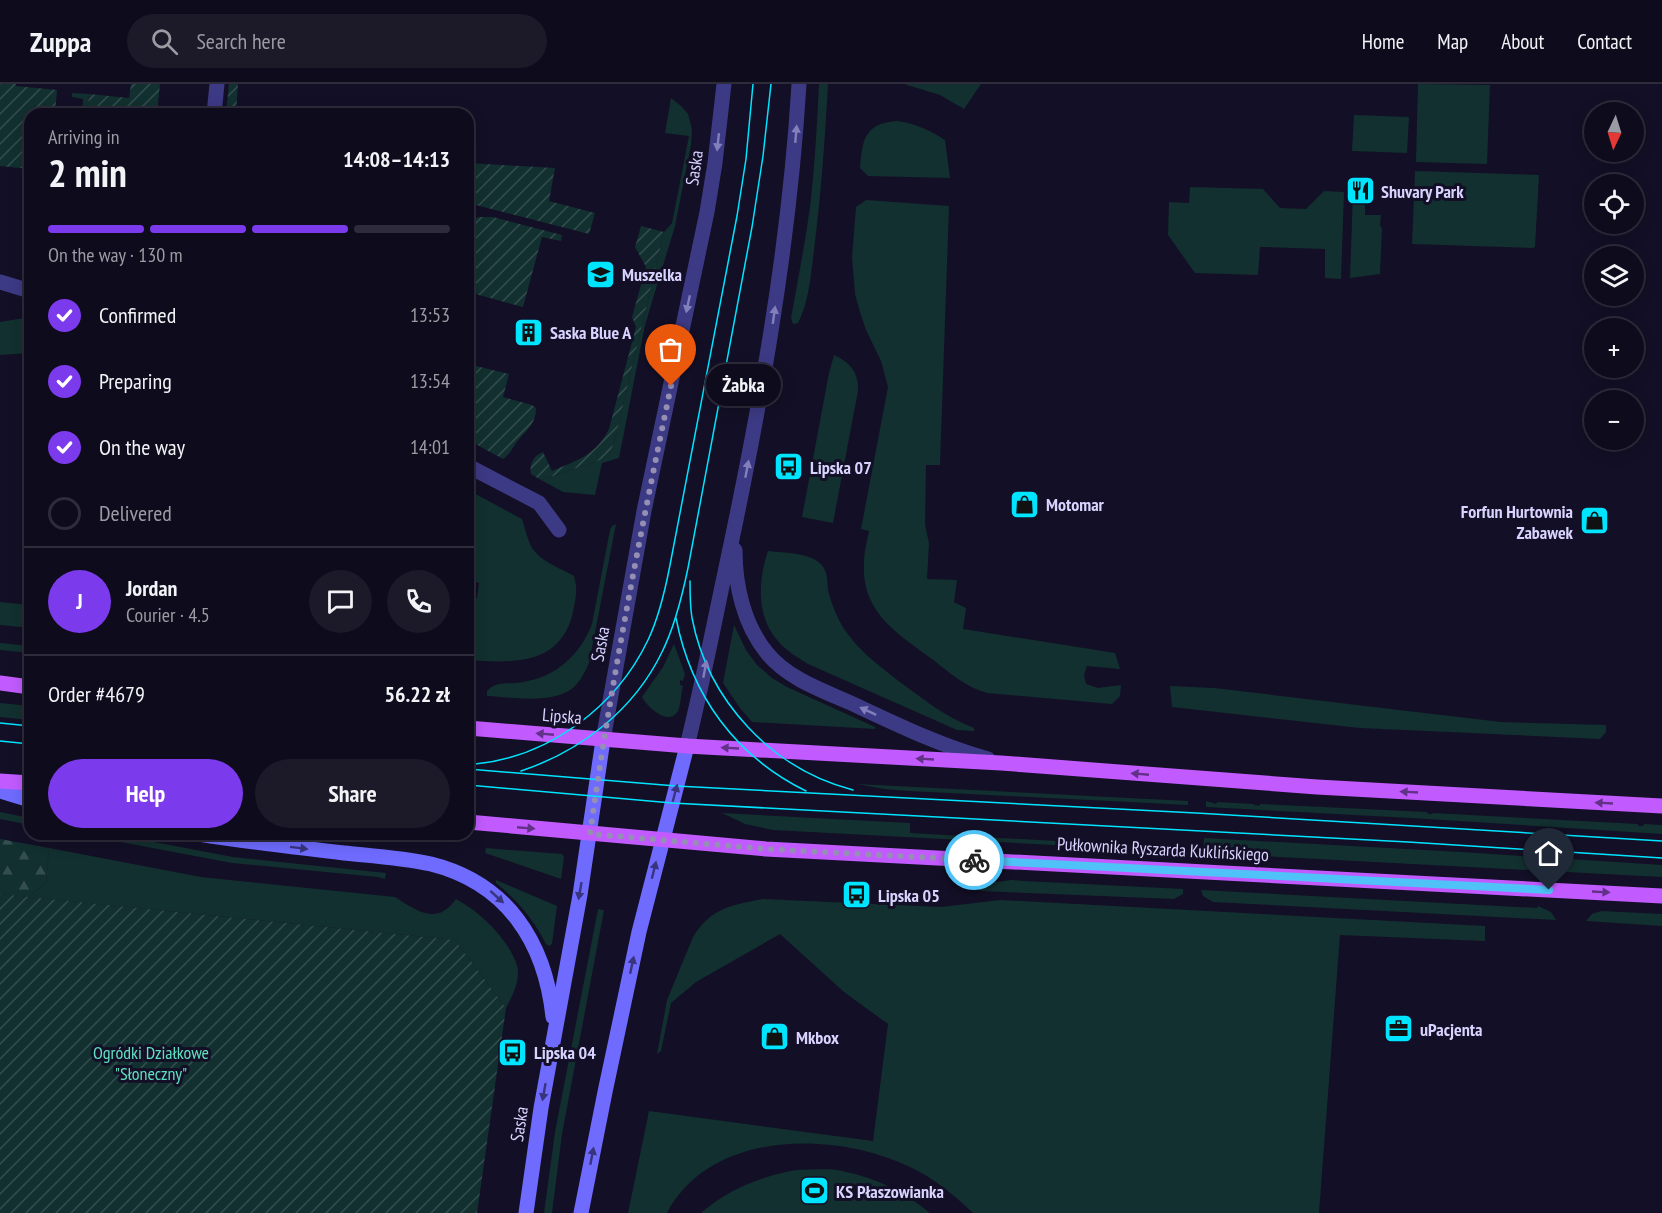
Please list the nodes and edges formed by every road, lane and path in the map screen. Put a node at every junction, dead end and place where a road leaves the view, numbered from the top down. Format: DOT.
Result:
graph roads {
  1 [pos="217,84"];
  2 [pos="724,84"];
  3 [pos="799,84"];
  4 [pos="215,108"];
  5 [pos="0,282"];
  6 [pos="24,289"];
  7 [pos="474,469"];
  8 [pos="735,526"];
  9 [pos="559,530"];
  10 [pos="0,683"];
  11 [pos="24,686"];
  12 [pos="474,729"];
  13 [pos="603,740"];
  14 [pos="687,746"];
  15 [pos="1001,763"];
  16 [pos="0,781"];
  17 [pos="24,783"];
  18 [pos="0,791"];
  19 [pos="24,798"];
  20 [pos="1662,806"];
  21 [pos="474,823"];
  22 [pos="590,834"];
  23 [pos="238,840"];
  24 [pos="662,840"];
  25 [pos="1662,896"];
  26 [pos="554,1035"];
  27 [pos="526,1213"];
  28 [pos="581,1213"];
  1 -- 4 [label="street"];
  2 -- 13 [label="street, Saska, one-way"];
  8 -- 3 [label="street, one-way"];
  5 -- 6 [label="street"];
  7 -- 9 [label="street"];
  14 -- 8 [label="street, one-way"];
  15 -- 8 [label="street, one-way"];
  10 -- 11 [label="main road"];
  13 -- 12 [label="main road, Lipska, one-way"];
  13 -- 14 [label="main road, Lipska"];
  13 -- 22 [label="street, Saska"];
  15 -- 14 [label="main road, one-way"];
  24 -- 14 [label="street, one-way"];
  20 -- 15 [label="main road, one-way"];
  16 -- 17 [label="main road"];
  18 -- 19 [label="street"];
  21 -- 22 [label="main road, one-way"];
  22 -- 24 [label="main road"];
  22 -- 26 [label="street, Saska, one-way"];
  23 -- 26 [label="street, one-way"];
  24 -- 25 [label="main road, Pułkownika Ryszarda Kuklińskiego, one-way"];
  28 -- 24 [label="street, one-way"];
  26 -- 27 [label="street, Saska, one-way"];
}
